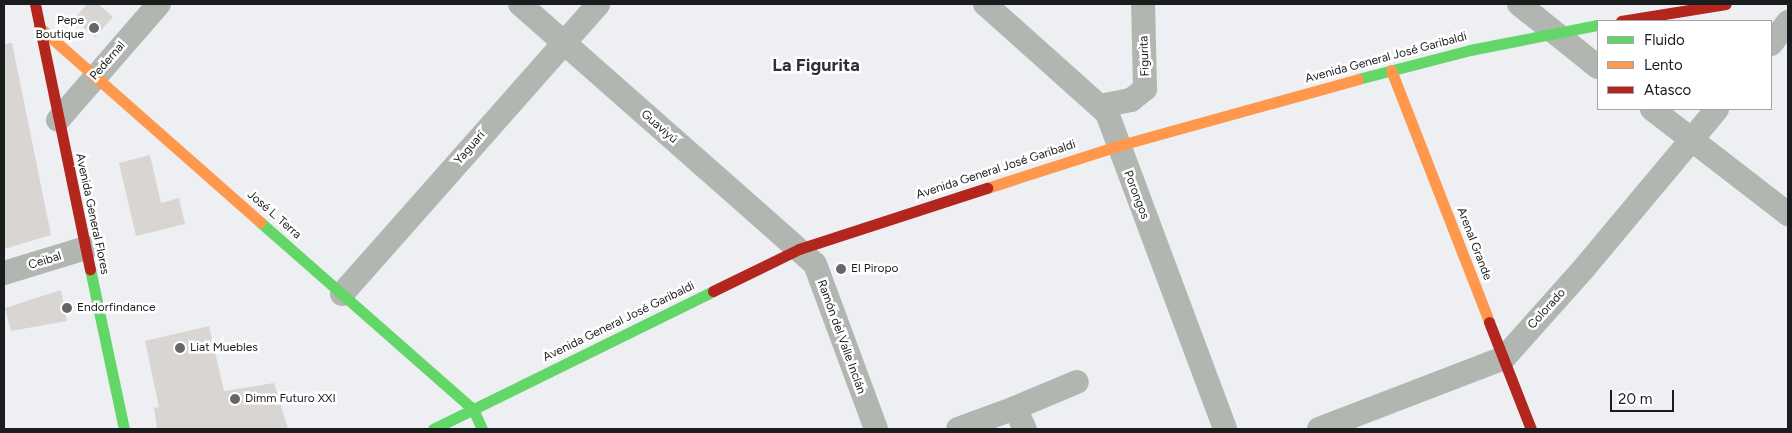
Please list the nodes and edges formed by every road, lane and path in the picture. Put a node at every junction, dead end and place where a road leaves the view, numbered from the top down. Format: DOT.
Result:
graph roads {
  1 [pos="34,4"];
  2 [pos="159,4"];
  3 [pos="520,4"];
  4 [pos="599,4"];
  5 [pos="985,4"];
  6 [pos="1143,4"];
  7 [pos="1519,4"];
  8 [pos="1726,4"];
  9 [pos="1627,20"];
  10 [pos="1788,22"];
  11 [pos="1597,25"];
  12 [pos="40,27"];
  13 [pos="1554,32"];
  14 [pos="563,43"];
  15 [pos="1772,43"];
  16 [pos="1597,66"];
  17 [pos="1391,70"];
  18 [pos="95,76"];
  19 [pos="1100,106"];
  20 [pos="1653,110"];
  21 [pos="1716,110"];
  22 [pos="58,120"];
  23 [pos="1692,139"];
  24 [pos="1117,146"];
  25 [pos="1788,214"];
  26 [pos="86,248"];
  27 [pos="799,249"];
  28 [pos="4,273"];
  29 [pos="342,294"];
  30 [pos="1504,358"];
  31 [pos="1077,382"];
  32 [pos="1015,408"];
  33 [pos="473,409"];
  34 [pos="124,429"];
  35 [pos="433,429"];
  36 [pos="482,429"];
  37 [pos="876,429"];
  38 [pos="958,429"];
  39 [pos="1024,429"];
  40 [pos="1225,429"];
  41 [pos="1319,429"];
  42 [pos="1531,429"];
  1 -- 12 [label="street, Avenida General Flores"];
  2 -- 18 [label="street, Pedernal"];
  3 -- 14 [label="street, Guaviyú"];
  4 -- 14 [label="street, Yaguarí"];
  5 -- 19 [label="street, Porongos"];
  6 -- 19 [label="street, Figurita"];
  7 -- 13 [label="street"];
  8 -- 9 [label="street"];
  10 -- 15 [label="street"];
  11 -- 13 [label="street, Avenida General José Garibaldi"];
  12 -- 18 [label="street, José L. Terra"];
  12 -- 22 [label="street, Avenida General Flores"];
  13 -- 16 [label="street"];
  13 -- 17 [label="street, Avenida General José Garibaldi"];
  14 -- 27 [label="street, Guaviyú"];
  14 -- 29 [label="street, Yaguarí"];
  17 -- 24 [label="street, Avenida General José Garibaldi"];
  17 -- 30 [label="street, Arenal Grande"];
  18 -- 22 [label="street, Pedernal"];
  18 -- 29 [label="street, José L. Terra"];
  19 -- 24 [label="street, Porongos"];
  20 -- 23 [label="street"];
  21 -- 23 [label="street, Colorado"];
  22 -- 26 [label="street, Avenida General Flores"];
  23 -- 25 [label="street"];
  23 -- 30 [label="street, Colorado"];
  24 -- 27 [label="street, Avenida General José Garibaldi"];
  24 -- 40 [label="street, Porongos"];
  26 -- 28 [label="street, Ceibal"];
  26 -- 34 [label="street, Avenida General Flores"];
  27 -- 33 [label="street, Avenida General José Garibaldi"];
  27 -- 37 [label="street, Ramón del Valle Inclán"];
  29 -- 33 [label="street, José L. Terra"];
  30 -- 41 [label="street, Colorado"];
  30 -- 42 [label="street, Arenal Grande"];
  31 -- 32 [label="street"];
  32 -- 38 [label="street"];
  32 -- 39 [label="street"];
  33 -- 35 [label="street, Avenida General José Garibaldi"];
  33 -- 36 [label="street, José L. Terra"];
}
